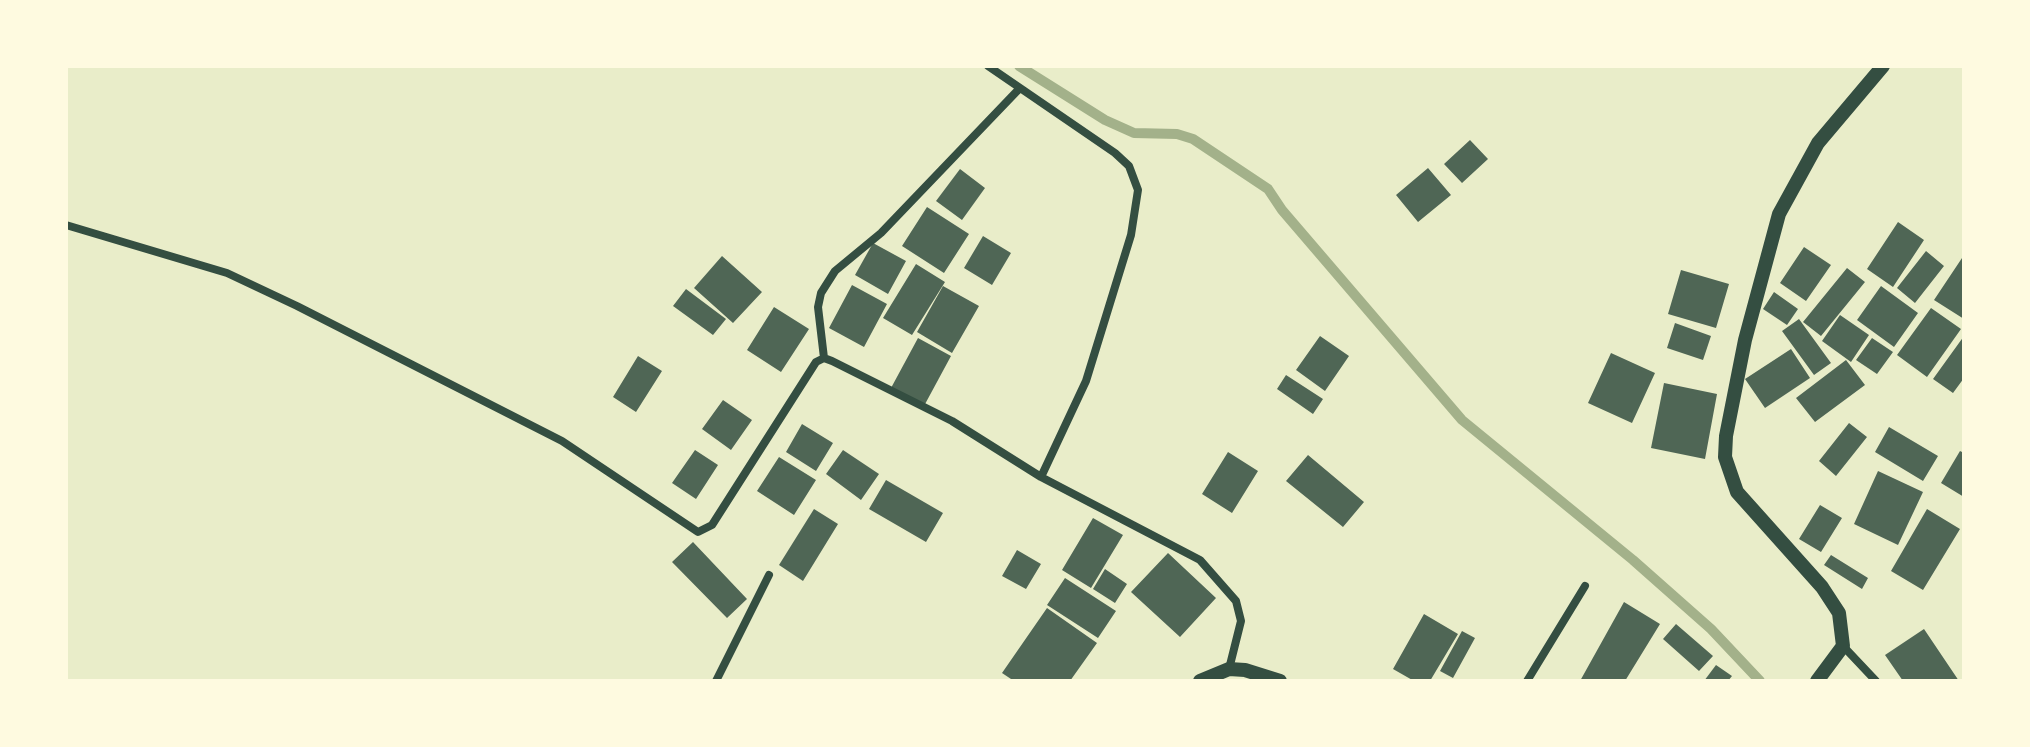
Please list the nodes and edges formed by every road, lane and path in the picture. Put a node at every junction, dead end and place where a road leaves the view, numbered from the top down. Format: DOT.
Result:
graph roads {
  1 [pos="988,66"];
  2 [pos="1883,66"];
  3 [pos="1019,89"];
  4 [pos="66,225"];
  5 [pos="824,358"];
  6 [pos="1041,477"];
  7 [pos="769,575"];
  8 [pos="1585,586"];
  9 [pos="1843,646"];
  10 [pos="1229,669"];
  11 [pos="716,681"];
  12 [pos="1200,681"];
  13 [pos="1280,681"];
  14 [pos="1527,681"];
  15 [pos="1817,681"];
  16 [pos="1876,681"];
  1 -- 3 [label="street"];
  2 -- 9 [label="street"];
  3 -- 5 [label="street"];
  3 -- 6 [label="street"];
  4 -- 5 [label="street"];
  5 -- 6 [label="street"];
  6 -- 10 [label="street"];
  7 -- 11 [label="street"];
  8 -- 14 [label="street"];
  9 -- 15 [label="street"];
  9 -- 16 [label="street"];
  10 -- 12 [label="street"];
  10 -- 13 [label="street"];
}
